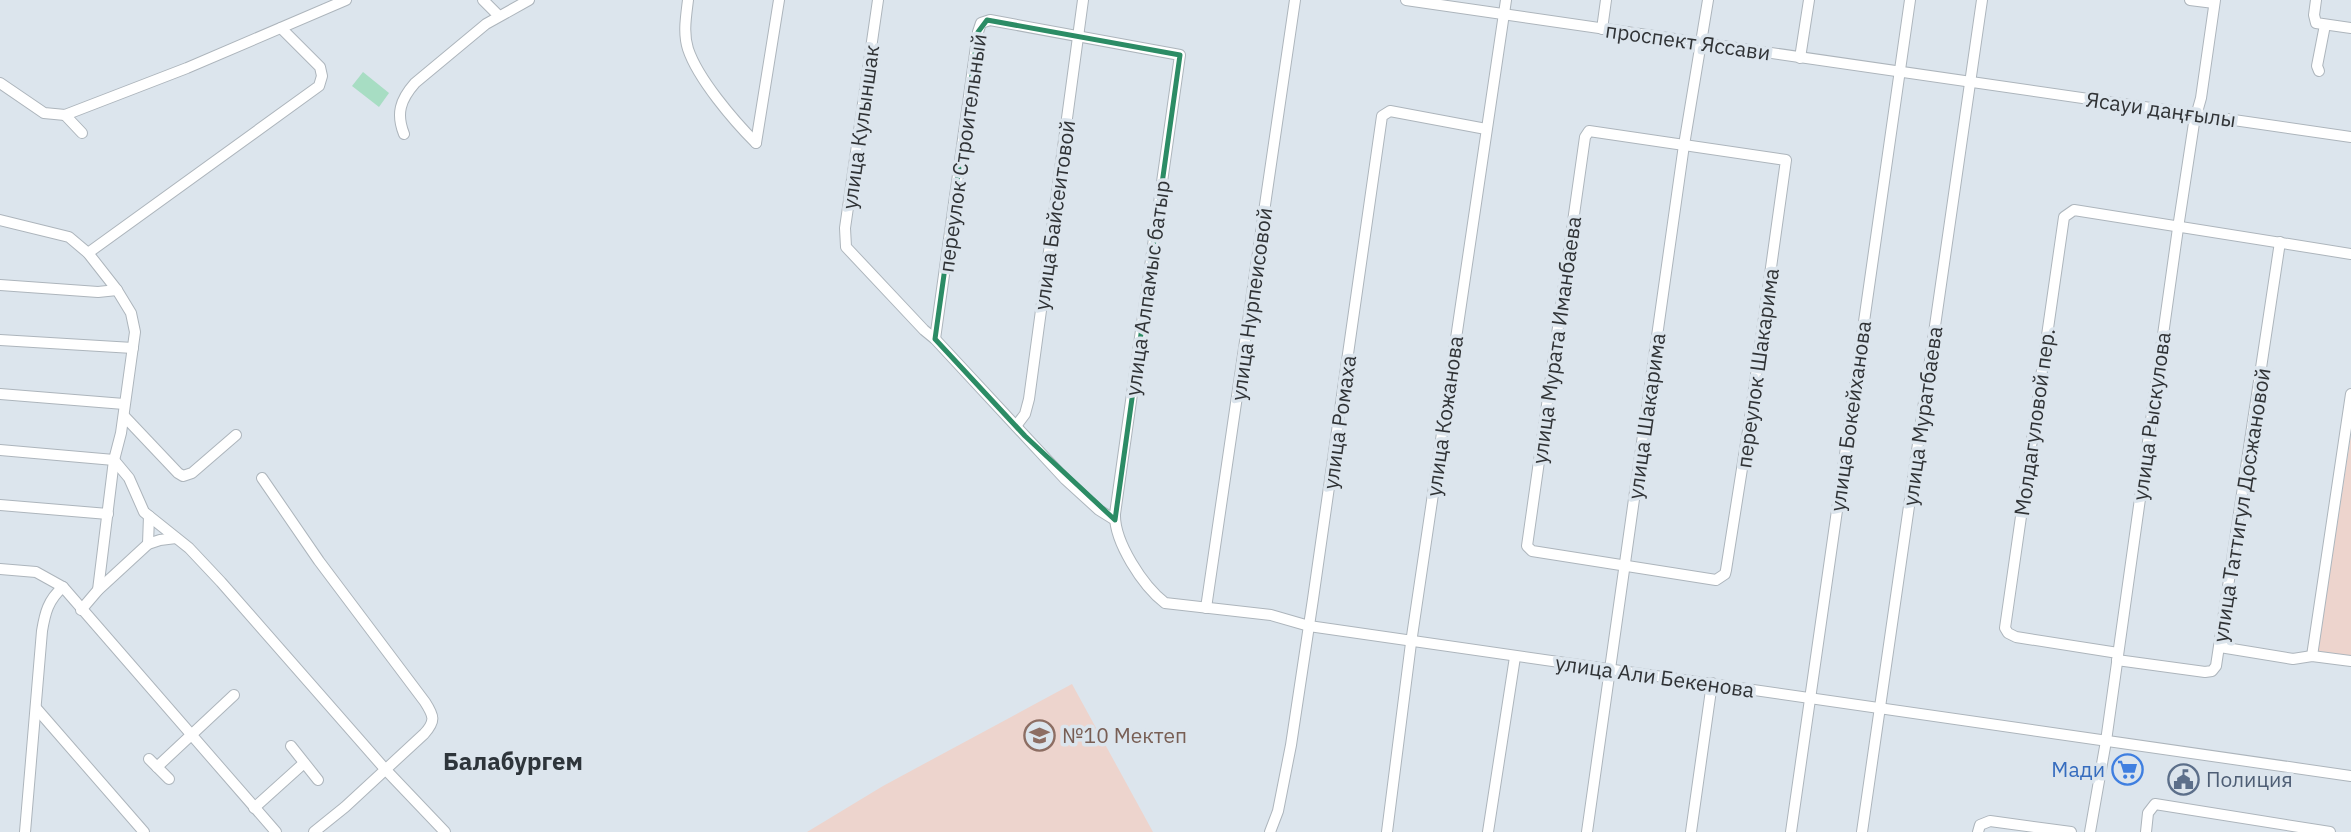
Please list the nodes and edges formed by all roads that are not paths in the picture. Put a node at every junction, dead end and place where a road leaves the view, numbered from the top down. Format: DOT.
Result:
graph roads {
  1 [pos="346,0"];
  2 [pos="482,0"];
  3 [pos="529,0"];
  4 [pos="688,0"];
  5 [pos="779,0"];
  6 [pos="878,0"];
  7 [pos="1083,0"];
  8 [pos="1295,0"];
  9 [pos="1406,0"];
  10 [pos="1506,0"];
  11 [pos="1606,0"];
  12 [pos="1708,0"];
  13 [pos="1809,0"];
  14 [pos="1910,0"];
  15 [pos="1982,0"];
  16 [pos="2190,0"];
  17 [pos="2316,0"];
  18 [pos="2215,2"];
  19 [pos="499,16"];
  20 [pos="1504,16"];
  21 [pos="2325,25"];
  22 [pos="281,28"];
  23 [pos="2351,28"];
  24 [pos="1602,29"];
  25 [pos="1077,37"];
  26 [pos="1702,44"];
  27 [pos="1800,58"];
  28 [pos="2319,71"];
  29 [pos="1899,72"];
  30 [pos="1970,80"];
  31 [pos="0,83"];
  32 [pos="65,114"];
  33 [pos="2196,115"];
  34 [pos="1486,129"];
  35 [pos="82,133"];
  36 [pos="404,135"];
  37 [pos="2351,137"];
  38 [pos="1684,145"];
  39 [pos="0,220"];
  40 [pos="2178,228"];
  41 [pos="2280,242"];
  42 [pos="88,253"];
  43 [pos="2351,254"];
  44 [pos="0,285"];
  45 [pos="117,290"];
  46 [pos="935,339"];
  47 [pos="0,340"];
  48 [pos="133,348"];
  49 [pos="0,394"];
  50 [pos="2351,394"];
  51 [pos="124,404"];
  52 [pos="124,416"];
  53 [pos="1016,426"];
  54 [pos="236,435"];
  55 [pos="0,450"];
  56 [pos="114,460"];
  57 [pos="262,478"];
  58 [pos="0,505"];
  59 [pos="108,514"];
  60 [pos="149,516"];
  61 [pos="1115,520"];
  62 [pos="176,538"];
  63 [pos="148,544"];
  64 [pos="1625,565"];
  65 [pos="0,569"];
  66 [pos="62,587"];
  67 [pos="98,590"];
  68 [pos="1206,608"];
  69 [pos="81,610"];
  70 [pos="1309,626"];
  71 [pos="1411,643"];
  72 [pos="2220,647"];
  73 [pos="2312,656"];
  74 [pos="1515,657"];
  75 [pos="2117,657"];
  76 [pos="2351,661"];
  77 [pos="1611,670"];
  78 [pos="1712,683"];
  79 [pos="234,695"];
  80 [pos="1810,697"];
  81 [pos="36,708"];
  82 [pos="1879,709"];
  83 [pos="190,736"];
  84 [pos="2106,741"];
  85 [pos="291,746"];
  86 [pos="304,763"];
  87 [pos="384,769"];
  88 [pos="2351,776"];
  89 [pos="169,779"];
  90 [pos="318,780"];
  91 [pos="254,808"];
  92 [pos="2269,828"];
  93 [pos="25,832"];
  94 [pos="144,832"];
  95 [pos="275,832"];
  96 [pos="314,832"];
  97 [pos="444,832"];
  98 [pos="1270,832"];
  99 [pos="1387,832"];
  100 [pos="1488,832"];
  101 [pos="1587,832"];
  102 [pos="1691,832"];
  103 [pos="1791,832"];
  104 [pos="1862,832"];
  105 [pos="1978,832"];
  106 [pos="2071,832"];
  107 [pos="2090,832"];
  108 [pos="2146,832"];
  109 [pos="2330,832"];
  1 -- 22 [label="street"];
  2 -- 19 [label="street"];
  3 -- 19 [label="street"];
  4 -- 5 [label="street"];
  6 -- 46 [label="street, улица Кулыншак"];
  7 -- 25 [label="street, улица Байсеитовой"];
  8 -- 68 [label="street, улица Нурпеисовой"];
  9 -- 20 [label="street, проспект Яссави"];
  10 -- 20 [label="street, улица Кожанова"];
  11 -- 24 [label="street"];
  12 -- 26 [label="street, улица Шакарима"];
  13 -- 27 [label="street"];
  14 -- 29 [label="street, улица Бокейханова"];
  15 -- 30 [label="street, улица Муратбаева"];
  16 -- 18 [label="street"];
  17 -- 21 [label="street"];
  18 -- 33 [label="street, улица Рыскулова"];
  19 -- 36 [label="street"];
  20 -- 24 [label="street, проспект Яссави"];
  20 -- 34 [label="street, улица Кожанова"];
  21 -- 23 [label="street"];
  21 -- 28 [label="street"];
  22 -- 32 [label="street"];
  22 -- 42 [label="street"];
  24 -- 26 [label="street, проспект Яссави"];
  25 -- 46 [label="street, переулок Строительный"];
  25 -- 53 [label="street, улица Байсеитовой"];
  25 -- 61 [label="street, улица Алпамыс батыр"];
  26 -- 27 [label="street, проспект Яссави"];
  26 -- 38 [label="street, улица Шакарима"];
  27 -- 29 [label="street, проспект Яссави"];
  29 -- 30 [label="street, проспект Яссави"];
  29 -- 80 [label="street, улица Бокейханова"];
  30 -- 33 [label="street, Ясауи даңғылы"];
  30 -- 82 [label="street, улица Муратбаева"];
  31 -- 32 [label="street"];
  32 -- 35 [label="street"];
  33 -- 37 [label="street, Ясауи даңғылы"];
  33 -- 40 [label="street, улица Рыскулова"];
  34 -- 70 [label="street, улица Ромаха"];
  34 -- 71 [label="street, улица Кожанова"];
  38 -- 64 [label="street, улица Шакарима"];
  38 -- 64 [label="street, улица Мурата Иманбаева"];
  38 -- 64 [label="street, переулок Шакарима"];
  39 -- 42 [label="street"];
  40 -- 41 [label="street"];
  40 -- 75 [label="street, улица Рыскулова"];
  40 -- 75 [label="street, Молдагуловой пер."];
  41 -- 43 [label="street"];
  41 -- 72 [label="street, улица Таттигул Досжановой"];
  42 -- 45 [label="street"];
  44 -- 45 [label="street"];
  45 -- 48 [label="street"];
  46 -- 53 [label="street"];
  47 -- 48 [label="street"];
  48 -- 51 [label="street"];
  49 -- 51 [label="street"];
  50 -- 73 [label="street"];
  51 -- 52 [label="street"];
  52 -- 54 [label="street"];
  52 -- 56 [label="street"];
  53 -- 61 [label="street"];
  55 -- 56 [label="street"];
  56 -- 59 [label="street"];
  56 -- 60 [label="street"];
  57 -- 87 [label="street"];
  58 -- 59 [label="street"];
  59 -- 67 [label="street"];
  60 -- 62 [label="street"];
  60 -- 63 [label="street"];
  61 -- 68 [label="street, улица Али Бекенова"];
  62 -- 63 [label="street"];
  62 -- 87 [label="street"];
  63 -- 67 [label="street"];
  64 -- 77 [label="street, улица Шакарима"];
  65 -- 66 [label="street"];
  66 -- 69 [label="street"];
  66 -- 81 [label="street"];
  67 -- 69 [label="street"];
  68 -- 70 [label="street, улица Али Бекенова"];
  69 -- 83 [label="street"];
  70 -- 71 [label="street, улица Али Бекенова"];
  70 -- 98 [label="street, улица Ромаха"];
  71 -- 74 [label="street, улица Али Бекенова"];
  71 -- 99 [label="street, улица Кожанова"];
  72 -- 73 [label="street"];
  72 -- 75 [label="street, улица Таттигул Досжановой"];
  73 -- 76 [label="street"];
  74 -- 77 [label="street, улица Али Бекенова"];
  74 -- 100 [label="street"];
  75 -- 84 [label="street, улица Рыскулова"];
  77 -- 78 [label="street, улица Али Бекенова"];
  77 -- 101 [label="street, улица Шакарима"];
  78 -- 80 [label="street, улица Али Бекенова"];
  78 -- 102 [label="street"];
  79 -- 83 [label="street"];
  80 -- 82 [label="street, улица Али Бекенова"];
  80 -- 103 [label="street, улица Бокейханова"];
  81 -- 93 [label="street"];
  81 -- 94 [label="street"];
  82 -- 84 [label="street, улица Али Бекенова"];
  82 -- 104 [label="street, улица Муратбаева"];
  83 -- 89 [label="street"];
  83 -- 91 [label="street"];
  84 -- 88 [label="street, улица Али Бекенова"];
  84 -- 107 [label="street, улица Рыскулова"];
  85 -- 86 [label="street"];
  86 -- 90 [label="street"];
  86 -- 91 [label="street"];
  87 -- 96 [label="street"];
  87 -- 97 [label="street"];
  91 -- 95 [label="street"];
  92 -- 108 [label="street"];
  92 -- 109 [label="street"];
  105 -- 106 [label="street"];
}
